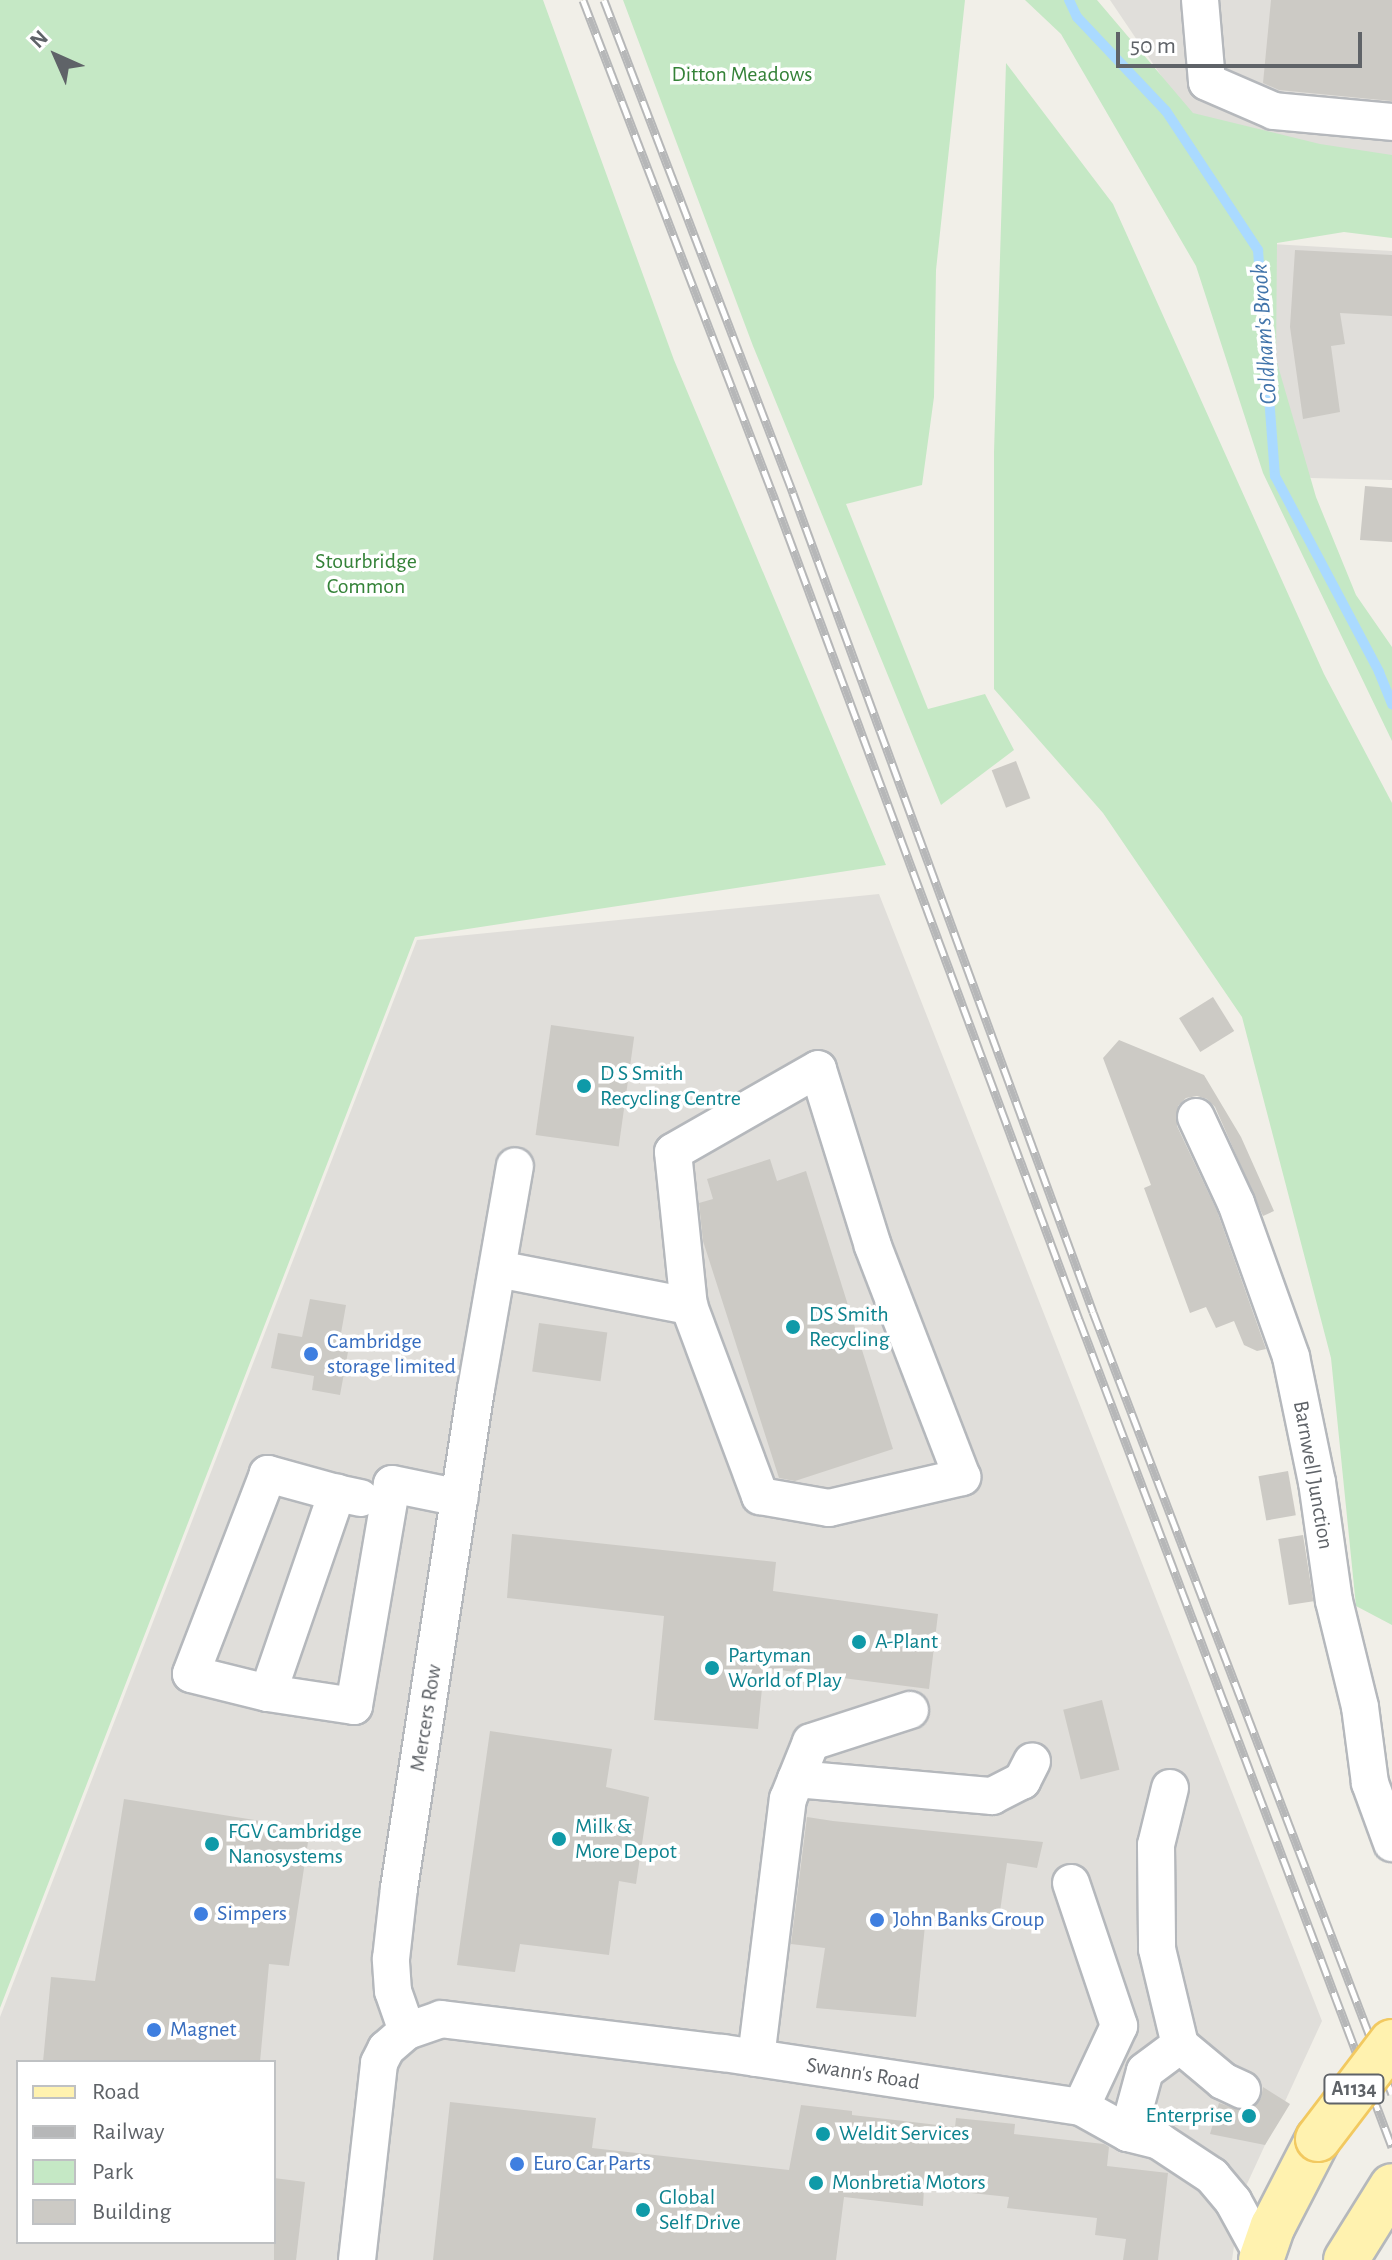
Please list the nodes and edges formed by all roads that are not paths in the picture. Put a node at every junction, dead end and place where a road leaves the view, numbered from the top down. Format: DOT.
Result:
graph roads {
  1 [pos="1200,0"];
  2 [pos="1392,122"];
  3 [pos="1196,1117"];
  4 [pos="515,1166"];
  5 [pos="498,1269"];
  6 [pos="689,1306"];
  7 [pos="337,1493"];
  8 [pos="460,1498"];
  9 [pos="388,1504"];
  10 [pos="268,1693"];
  11 [pos="910,1710"];
  12 [pos="1032,1761"];
  13 [pos="796,1779"];
  14 [pos="1170,1788"];
  15 [pos="1392,1843"];
  16 [pos="1071,1883"];
  17 [pos="407,2031"];
  18 [pos="1392,2042"];
  19 [pos="1180,2045"];
  20 [pos="756,2058"];
  21 [pos="1242,2090"];
  22 [pos="1081,2107"];
  23 [pos="1128,2133"];
  24 [pos="1392,2186"];
  25 [pos="1352,2249"];
  26 [pos="1262,2257"];
  27 [pos="357,2260"];
  1 -- 2 [label="street"];
  3 -- 15 [label="street, Barnwell Junction"];
  4 -- 5 [label="street, Mercers Row"];
  5 -- 6 [label="street"];
  5 -- 8 [label="street, Mercers Row"];
  6 -- 6 [label="street"];
  7 -- 9 [label="street"];
  7 -- 10 [label="street"];
  7 -- 10 [label="street"];
  8 -- 9 [label="street"];
  8 -- 17 [label="street, Mercers Row"];
  9 -- 10 [label="street"];
  11 -- 13 [label="street"];
  12 -- 13 [label="street"];
  13 -- 20 [label="street"];
  14 -- 19 [label="street"];
  16 -- 22 [label="street"];
  17 -- 20 [label="street, Swann's Road"];
  17 -- 27 [label="street"];
  18 -- 26 [label="main road, A1134, bridge"];
  19 -- 21 [label="street"];
  19 -- 23 [label="street"];
  20 -- 22 [label="street, Swann's Road"];
  22 -- 23 [label="street, Swann's Road"];
  23 -- 26 [label="street, Swann's Road"];
  24 -- 25 [label="main road"];
}
